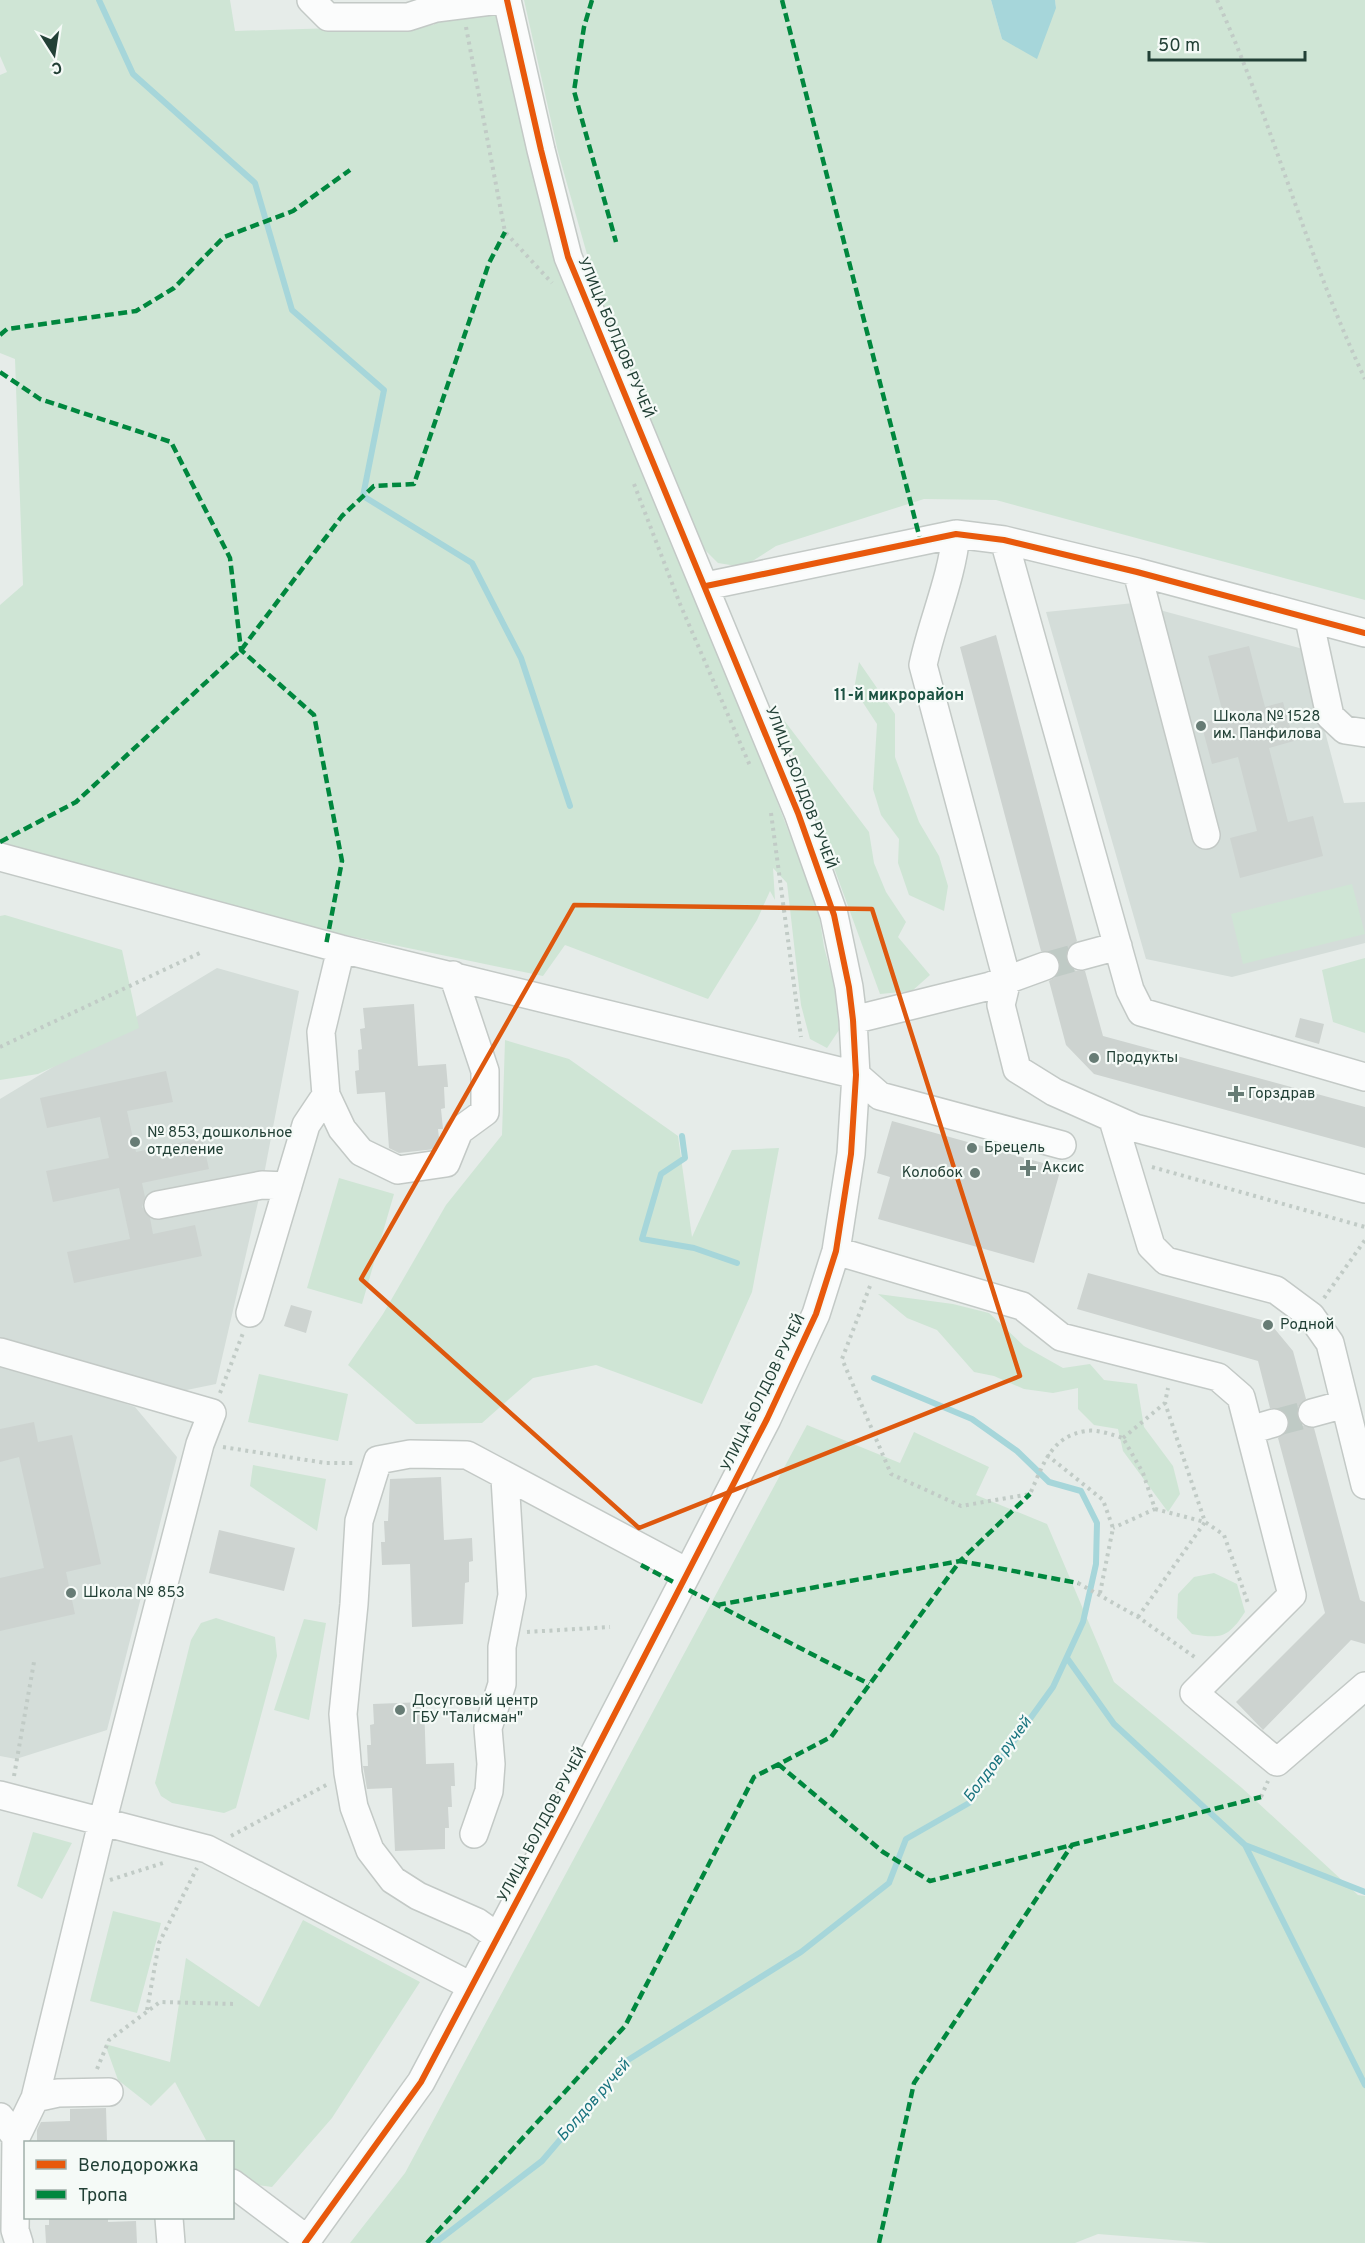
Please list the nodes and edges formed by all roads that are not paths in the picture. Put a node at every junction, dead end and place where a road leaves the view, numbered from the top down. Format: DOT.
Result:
graph roads {
  1 [pos="311,0"];
  2 [pos="499,0"];
  3 [pos="507,0"];
  4 [pos="956,534"];
  5 [pos="1004,540"];
  6 [pos="1137,572"];
  7 [pos="706,586"];
  8 [pos="1309,619"];
  9 [pos="1365,633"];
  10 [pos="1365,733"];
  11 [pos="1206,835"];
  12 [pos="0,857"];
  13 [pos="1118,946"];
  14 [pos="341,949"];
  15 [pos="1081,956"];
  16 [pos="1045,966"];
  17 [pos="453,975"];
  18 [pos="1007,980"];
  19 [pos="852,1020"];
  20 [pos="856,1075"];
  21 [pos="1365,1077"];
  22 [pos="326,1095"];
  23 [pos="1113,1120"];
  24 [pos="1062,1144"];
  25 [pos="288,1186"];
  26 [pos="1365,1189"];
  27 [pos="158,1205"];
  28 [pos="836,1251"];
  29 [pos="250,1313"];
  30 [pos="0,1352"];
  31 [pos="1345,1404"];
  32 [pos="1312,1413"];
  33 [pos="505,1478"];
  34 [pos="1365,1485"];
  35 [pos="687,1572"];
  36 [pos="1365,1686"];
  37 [pos="5,1796"];
  38 [pos="102,1824"];
  39 [pos="474,1834"];
  40 [pos="498,1937"];
  41 [pos="471,1986"];
  42 [pos="98,2092"];
  43 [pos="35,2098"];
  44 [pos="8,2127"];
  45 [pos="234,2185"];
  46 [pos="169,2219"];
  47 [pos="307,2241"];
  48 [pos="19,2243"];
  49 [pos="171,2243"];
  1 -- 2 [label="street"];
  3 -- 7 [label="street, УЛИЦА БОЛДОВ РУЧЕЙ"];
  4 -- 5 [label="street"];
  4 -- 7 [label="street"];
  4 -- 18 [label="street"];
  5 -- 6 [label="street"];
  5 -- 13 [label="street"];
  6 -- 8 [label="street"];
  6 -- 11 [label="street"];
  7 -- 19 [label="street, УЛИЦА БОЛДОВ РУЧЕЙ"];
  8 -- 9 [label="street"];
  8 -- 10 [label="street"];
  12 -- 14 [label="street"];
  13 -- 15 [label="street"];
  13 -- 21 [label="street"];
  14 -- 17 [label="street"];
  14 -- 22 [label="street"];
  16 -- 18 [label="street"];
  17 -- 20 [label="street"];
  17 -- 22 [label="street"];
  18 -- 19 [label="street"];
  18 -- 23 [label="street"];
  19 -- 20 [label="street, УЛИЦА БОЛДОВ РУЧЕЙ"];
  20 -- 24 [label="street"];
  20 -- 28 [label="street, УЛИЦА БОЛДОВ РУЧЕЙ"];
  22 -- 25 [label="street"];
  23 -- 26 [label="street"];
  23 -- 31 [label="street"];
  25 -- 27 [label="street"];
  25 -- 29 [label="street"];
  28 -- 35 [label="street, УЛИЦА БОЛДОВ РУЧЕЙ"];
  28 -- 36 [label="street"];
  30 -- 38 [label="street"];
  31 -- 32 [label="street"];
  31 -- 34 [label="street"];
  33 -- 35 [label="street"];
  33 -- 39 [label="street"];
  33 -- 40 [label="street"];
  35 -- 40 [label="street, УЛИЦА БОЛДОВ РУЧЕЙ"];
  37 -- 38 [label="street"];
  38 -- 41 [label="street"];
  38 -- 43 [label="street"];
  40 -- 41 [label="street, УЛИЦА БОЛДОВ РУЧЕЙ"];
  41 -- 47 [label="street, УЛИЦА БОЛДОВ РУЧЕЙ"];
  42 -- 43 [label="street"];
  43 -- 44 [label="street"];
  44 -- 48 [label="street"];
  45 -- 47 [label="street"];
  46 -- 49 [label="street"];
}
